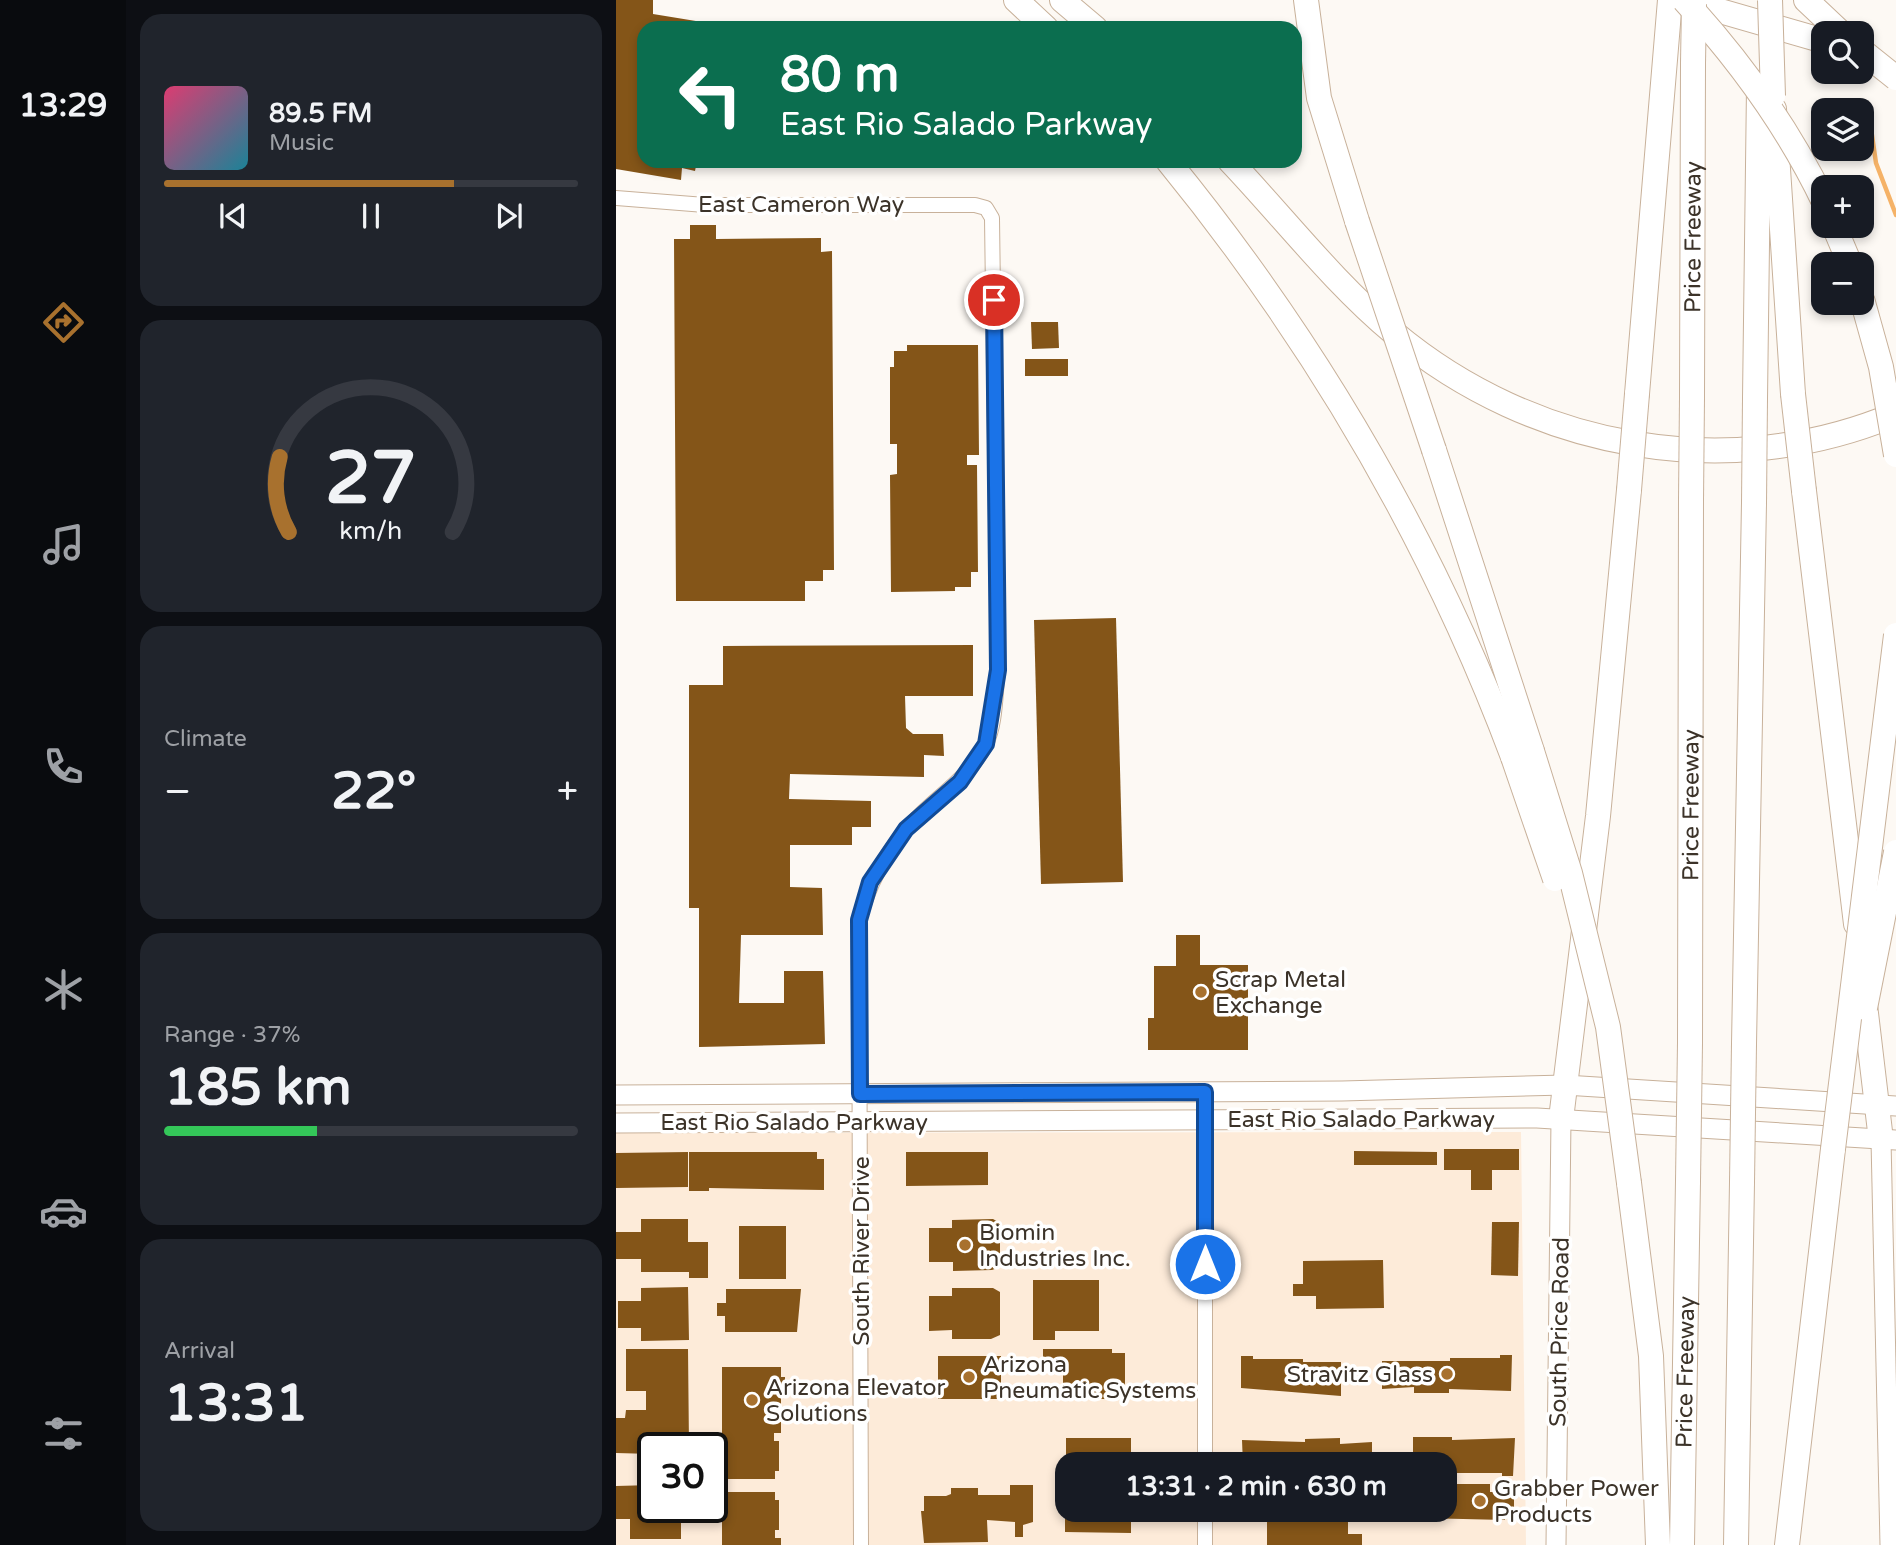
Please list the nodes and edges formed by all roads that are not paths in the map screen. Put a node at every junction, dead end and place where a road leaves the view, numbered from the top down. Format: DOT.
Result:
graph roads {
  1 [pos="1016,0"];
  2 [pos="1062,0"];
  3 [pos="1306,0"];
  4 [pos="1670,0"];
  5 [pos="1683,0"];
  6 [pos="1694,0"];
  7 [pos="1762,0"];
  8 [pos="1770,0"];
  9 [pos="1806,0"];
  10 [pos="1038,21"];
  11 [pos="1087,21"];
  12 [pos="1828,21"];
  13 [pos="1811,37"];
  14 [pos="1874,56"];
  15 [pos="1874,61"];
  16 [pos="1896,62"];
  17 [pos="1896,78"];
  18 [pos="1766,92"];
  19 [pos="1173,168"];
  20 [pos="1237,168"];
  21 [pos="1811,179"];
  22 [pos="616,198"];
  23 [pos="986,208"];
  24 [pos="1866,315"];
  25 [pos="1896,414"];
  26 [pos="1896,455"];
  27 [pos="1896,635"];
  28 [pos="1522,754"];
  29 [pos="1896,852"];
  30 [pos="1565,1085"];
  31 [pos="1205,1092"];
  32 [pos="860,1094"];
  33 [pos="616,1095"];
  34 [pos="1886,1107"];
  35 [pos="1561,1119"];
  36 [pos="1205,1120"];
  37 [pos="861,1122"];
  38 [pos="616,1123"];
  39 [pos="1888,1140"];
  40 [pos="1833,1149"];
  41 [pos="1205,1452"];
  42 [pos="1205,1522"];
  43 [pos="862,1545"];
  44 [pos="1205,1545"];
  45 [pos="1556,1545"];
  46 [pos="1658,1545"];
  47 [pos="1682,1545"];
  48 [pos="1736,1545"];
  49 [pos="1787,1545"];
  50 [pos="1890,1545"];
  1 -- 10 [label="highway"];
  2 -- 11 [label="highway"];
  3 -- 28 [label="highway, bridge"];
  4 -- 30 [label="highway, bridge"];
  5 -- 13 [label="highway"];
  5 -- 21 [label="highway, bridge"];
  6 -- 47 [label="highway, Price Freeway, bridge"];
  7 -- 18 [label="highway"];
  8 -- 18 [label="highway, bridge"];
  9 -- 12 [label="highway"];
  14 -- 16 [label="highway"];
  15 -- 17 [label="highway, bridge"];
  18 -- 34 [label="highway, bridge"];
  18 -- 48 [label="highway, bridge"];
  19 -- 28 [label="highway"];
  20 -- 25 [label="highway"];
  22 -- 23 [label="street, East Cameron Way"];
  23 -- 32 [label="street, South River Drive"];
  24 -- 26 [label="highway, bridge"];
  27 -- 40 [label="highway, bridge"];
  28 -- 46 [label="highway, bridge"];
  29 -- 40 [label="highway, bridge"];
  30 -- 31 [label="main road, East Rio Salado Parkway"];
  30 -- 34 [label="main road, East Rio Salado Parkway"];
  30 -- 35 [label="highway"];
  31 -- 32 [label="main road, East Rio Salado Parkway"];
  31 -- 36 [label="street"];
  32 -- 33 [label="main road, East Rio Salado Parkway"];
  32 -- 37 [label="street, South River Drive"];
  34 -- 39 [label="highway"];
  35 -- 36 [label="main road, East Rio Salado Parkway"];
  35 -- 39 [label="main road, East Rio Salado Parkway"];
  35 -- 45 [label="main road, South Price Road"];
  36 -- 37 [label="main road, East Rio Salado Parkway"];
  36 -- 41 [label="street"];
  37 -- 38 [label="main road, East Rio Salado Parkway"];
  37 -- 43 [label="street, South River Drive"];
  39 -- 50 [label="main road"];
  40 -- 49 [label="highway"];
  42 -- 44 [label="street"];
}
